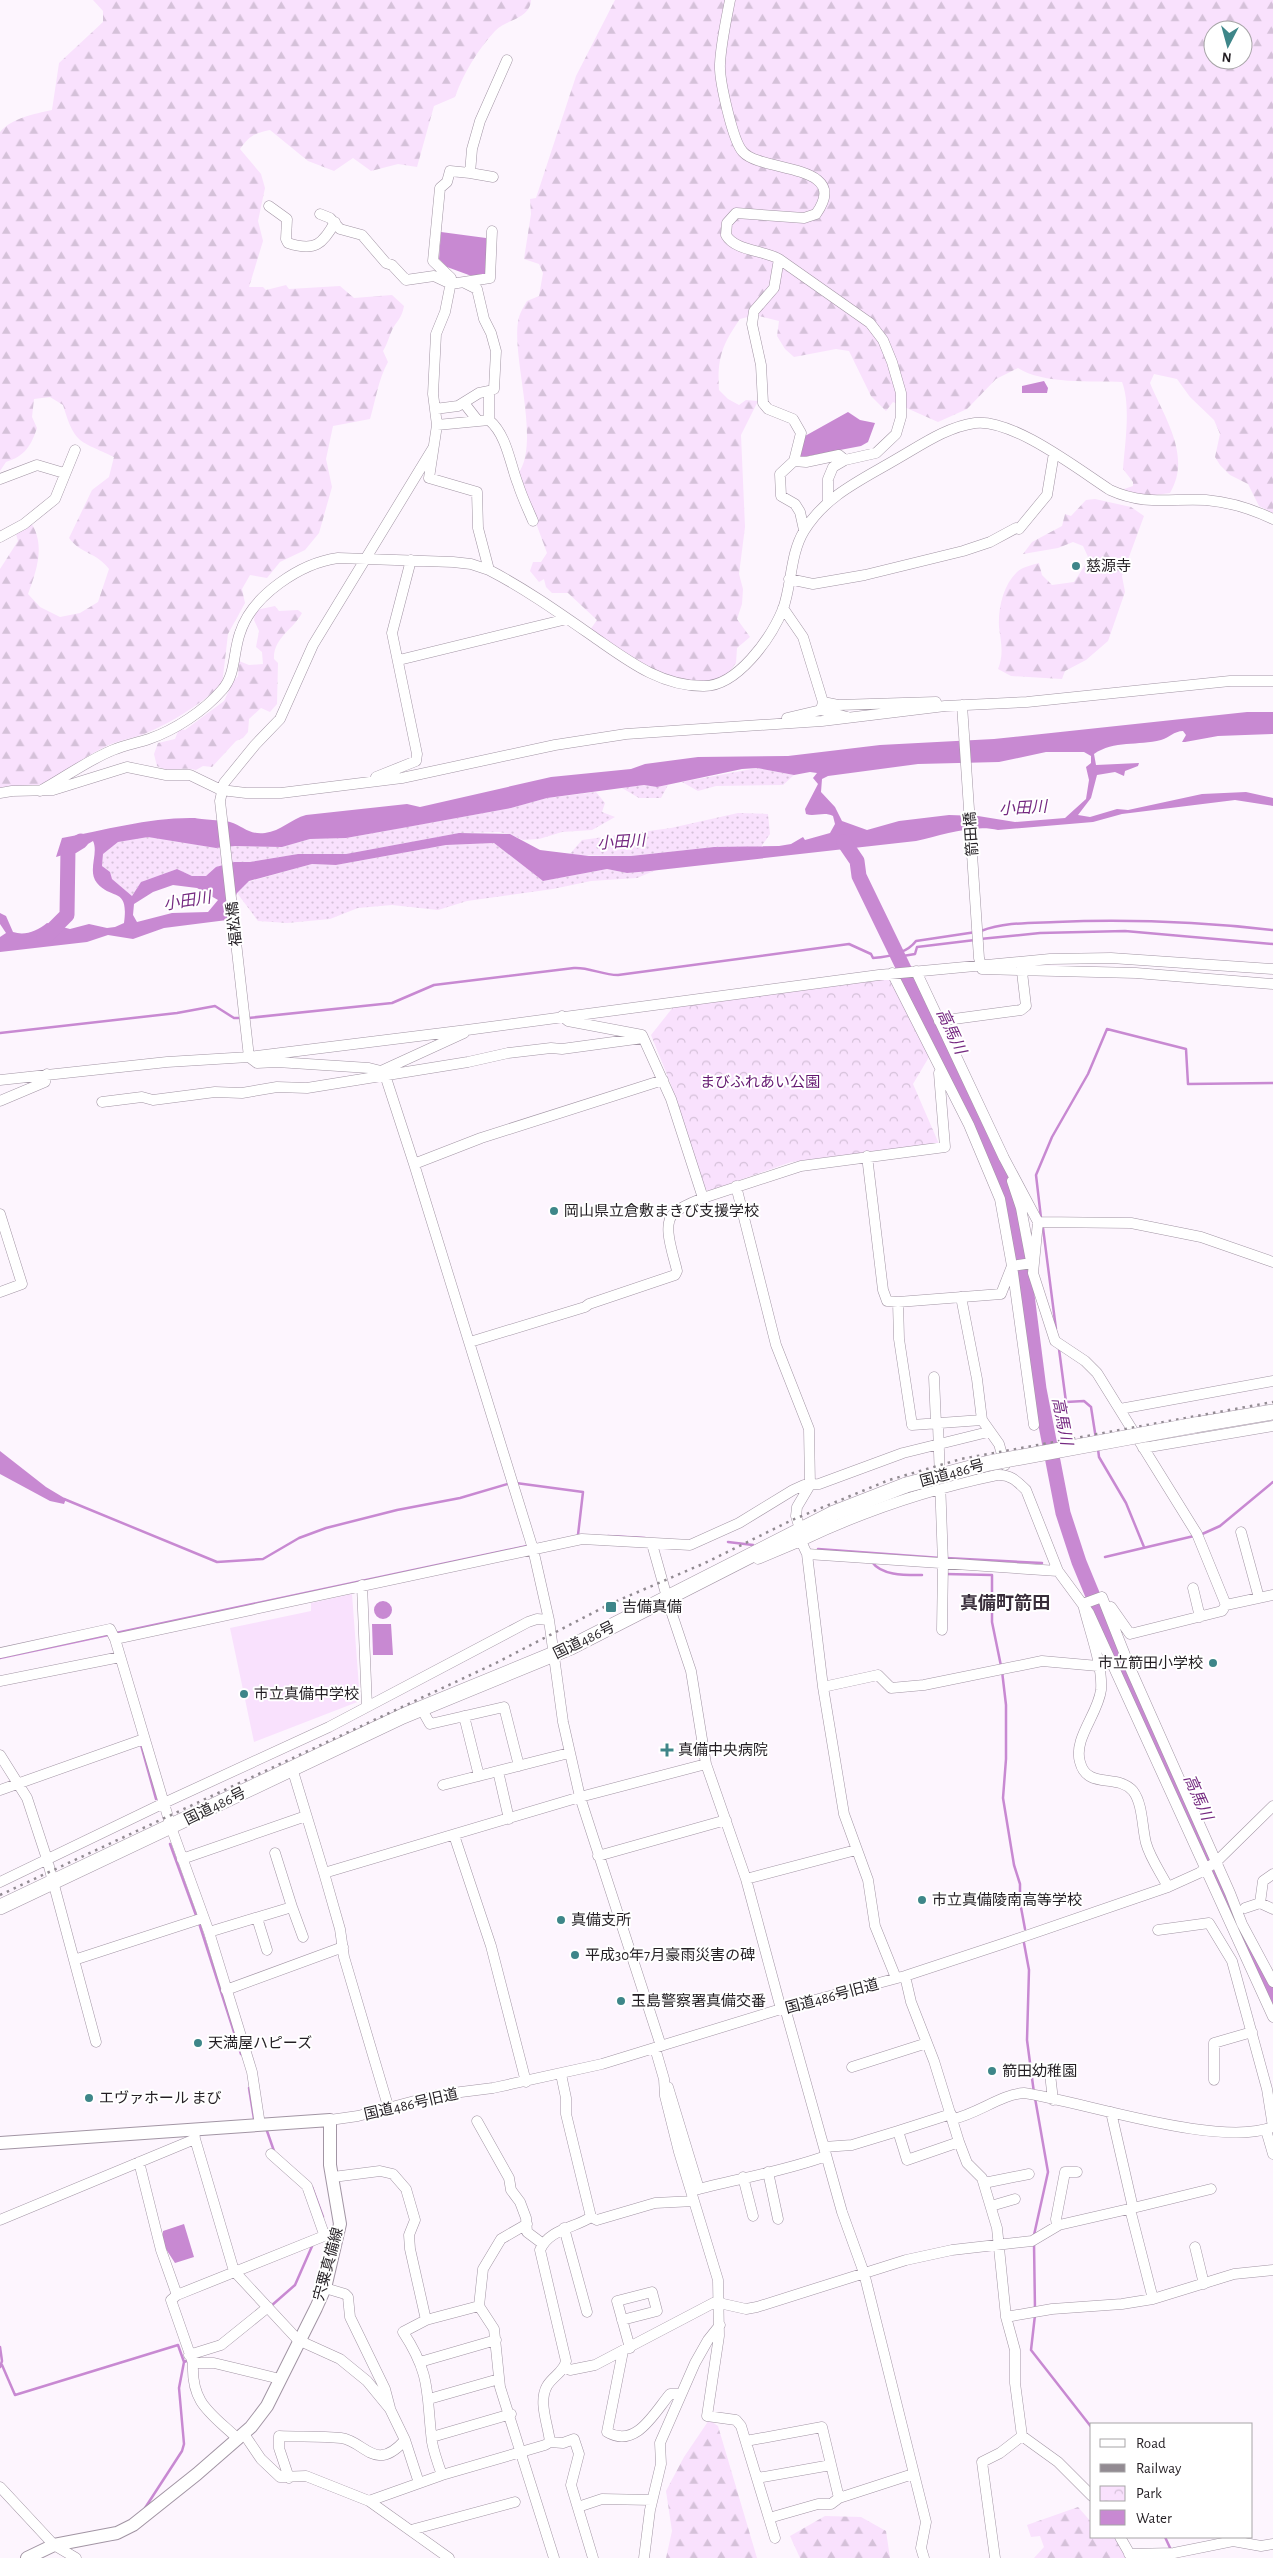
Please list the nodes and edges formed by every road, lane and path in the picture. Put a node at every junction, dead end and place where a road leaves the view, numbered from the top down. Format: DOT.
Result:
graph roads {
  1 [pos="730,0"];
  2 [pos="506,60"];
  3 [pos="470,173"];
  4 [pos="493,177"];
  5 [pos="269,206"];
  6 [pos="320,214"];
  7 [pos="335,222"];
  8 [pos="492,231"];
  9 [pos="779,259"];
  10 [pos="464,282"];
  11 [pos="451,284"];
  12 [pos="490,391"];
  13 [pos="464,403"];
  14 [pos="435,409"];
  15 [pos="489,420"];
  16 [pos="478,421"];
  17 [pos="437,425"];
  18 [pos="433,448"];
  19 [pos="75,450"];
  20 [pos="1054,454"];
  21 [pos="845,460"];
  22 [pos="794,462"];
  23 [pos="64,473"];
  24 [pos="0,480"];
  25 [pos="828,501"];
  26 [pos="1273,519"];
  27 [pos="533,521"];
  28 [pos="804,530"];
  29 [pos="0,536"];
  30 [pos="365,559"];
  31 [pos="411,560"];
  32 [pos="489,570"];
  33 [pos="789,579"];
  34 [pos="783,608"];
  35 [pos="567,619"];
  36 [pos="399,660"];
  37 [pos="1273,681"];
  38 [pos="822,706"];
  39 [pos="944,706"];
  40 [pos="962,707"];
  41 [pos="848,718"];
  42 [pos="771,724"];
  43 [pos="366,784"];
  44 [pos="221,790"];
  45 [pos="40,791"];
  46 [pos="0,793"];
  47 [pos="980,962"];
  48 [pos="1273,970"];
  49 [pos="915,971"];
  50 [pos="1022,972"];
  51 [pos="896,973"];
  52 [pos="1273,984"];
  53 [pos="562,1016"];
  54 [pos="939,1021"];
  55 [pos="466,1030"];
  56 [pos="644,1038"];
  57 [pos="249,1052"];
  58 [pos="940,1064"];
  59 [pos="383,1073"];
  60 [pos="47,1074"];
  61 [pos="0,1080"];
  62 [pos="663,1080"];
  63 [pos="0,1101"];
  64 [pos="102,1102"];
  65 [pos="867,1156"];
  66 [pos="1004,1158"];
  67 [pos="414,1164"];
  68 [pos="736,1186"];
  69 [pos="702,1198"];
  70 [pos="0,1214"];
  71 [pos="1038,1222"];
  72 [pos="1273,1262"];
  73 [pos="1014,1266"];
  74 [pos="1031,1266"];
  75 [pos="0,1292"];
  76 [pos="962,1297"];
  77 [pos="898,1302"];
  78 [pos="470,1342"];
  79 [pos="934,1377"];
  80 [pos="1273,1381"];
  81 [pos="1120,1409"];
  82 [pos="1273,1412"];
  83 [pos="982,1420"];
  84 [pos="937,1424"];
  85 [pos="1034,1425"];
  86 [pos="1273,1426"];
  87 [pos="988,1432"];
  88 [pos="939,1444"];
  89 [pos="1143,1448"];
  90 [pos="1005,1474"];
  91 [pos="810,1485"];
  92 [pos="940,1489"];
  93 [pos="1241,1532"];
  94 [pos="801,1535"];
  95 [pos="652,1544"];
  96 [pos="532,1546"];
  97 [pos="807,1554"];
  98 [pos="942,1566"];
  99 [pos="1058,1571"];
  100 [pos="362,1585"];
  101 [pos="1193,1588"];
  102 [pos="1273,1595"];
  103 [pos="1100,1597"];
  104 [pos="1259,1598"];
  105 [pos="667,1599"];
  106 [pos="1085,1603"];
  107 [pos="1226,1605"];
  108 [pos="1200,1616"];
  109 [pos="549,1620"];
  110 [pos="942,1630"];
  111 [pos="114,1636"];
  112 [pos="0,1653"];
  113 [pos="552,1655"];
  114 [pos="117,1657"];
  115 [pos="1098,1666"];
  116 [pos="0,1681"];
  117 [pos="823,1687"];
  118 [pos="367,1707"];
  119 [pos="421,1708"];
  120 [pos="464,1716"];
  121 [pos="144,1739"];
  122 [pos="569,1753"];
  123 [pos="0,1755"];
  124 [pos="706,1764"];
  125 [pos="519,1766"];
  126 [pos="292,1768"];
  127 [pos="498,1771"];
  128 [pos="479,1776"];
  129 [pos="443,1785"];
  130 [pos="17,1786"];
  131 [pos="0,1790"];
  132 [pos="580,1797"];
  133 [pos="164,1803"];
  134 [pos="1273,1806"];
  135 [pos="306,1816"];
  136 [pos="509,1819"];
  137 [pos="726,1820"];
  138 [pos="171,1828"];
  139 [pos="454,1835"];
  140 [pos="856,1850"];
  141 [pos="275,1853"];
  142 [pos="598,1856"];
  143 [pos="47,1859"];
  144 [pos="182,1859"];
  145 [pos="1212,1865"];
  146 [pos="324,1873"];
  147 [pos="1273,1874"];
  148 [pos="746,1879"];
  149 [pos="0,1882"];
  150 [pos="52,1883"];
  151 [pos="1168,1887"];
  152 [pos="1230,1893"];
  153 [pos="1260,1903"];
  154 [pos="0,1907"];
  155 [pos="292,1907"];
  156 [pos="1245,1908"];
  157 [pos="1273,1910"];
  158 [pos="257,1918"];
  159 [pos="200,1919"];
  160 [pos="1242,1924"];
  161 [pos="1158,1930"];
  162 [pos="208,1932"];
  163 [pos="303,1936"];
  164 [pos="343,1947"];
  165 [pos="267,1950"];
  166 [pos="74,1960"];
  167 [pos="900,1977"];
  168 [pos="1272,1978"];
  169 [pos="226,1990"];
  170 [pos="783,2009"];
  171 [pos="1273,2016"];
  172 [pos="1252,2032"];
  173 [pos="96,2042"];
  174 [pos="927,2043"];
  175 [pos="658,2047"];
  176 [pos="852,2067"];
  177 [pos="561,2074"];
  178 [pos="1050,2074"];
  179 [pos="1214,2080"];
  180 [pos="526,2082"];
  181 [pos="1053,2100"];
  182 [pos="388,2106"];
  183 [pos="1111,2112"];
  184 [pos="952,2117"];
  185 [pos="330,2120"];
  186 [pos="477,2121"];
  187 [pos="260,2125"];
  188 [pos="1266,2130"];
  189 [pos="898,2131"];
  190 [pos="194,2135"];
  191 [pos="958,2142"];
  192 [pos="0,2143"];
  193 [pos="825,2152"];
  194 [pos="271,2154"];
  195 [pos="1273,2154"];
  196 [pos="138,2162"];
  197 [pos="768,2172"];
  198 [pos="1077,2172"];
  199 [pos="1029,2174"];
  200 [pos="333,2177"];
  201 [pos="743,2177"];
  202 [pos="984,2183"];
  203 [pos="1211,2189"];
  204 [pos="694,2193"];
  205 [pos="1015,2199"];
  206 [pos="991,2206"];
  207 [pos="1132,2209"];
  208 [pos="591,2216"];
  209 [pos="753,2216"];
  210 [pos="778,2219"];
  211 [pos="0,2220"];
  212 [pos="527,2224"];
  213 [pos="1057,2226"];
  214 [pos="564,2228"];
  215 [pos="339,2230"];
  216 [pos="324,2234"];
  217 [pos="543,2244"];
  218 [pos="1000,2245"];
  219 [pos="1195,2247"];
  220 [pos="1273,2270"];
  221 [pos="234,2271"];
  222 [pos="864,2272"];
  223 [pos="1204,2284"];
  224 [pos="325,2288"];
  225 [pos="177,2295"];
  226 [pos="1153,2299"];
  227 [pos="719,2302"];
  228 [pos="479,2306"];
  229 [pos="268,2307"];
  230 [pos="587,2312"];
  231 [pos="1006,2317"];
  232 [pos="426,2320"];
  233 [pos="622,2320"];
  234 [pos="720,2325"];
  235 [pos="298,2340"];
  236 [pos="496,2340"];
  237 [pos="626,2350"];
  238 [pos="191,2359"];
  239 [pos="420,2362"];
  240 [pos="565,2367"];
  241 [pos="280,2379"];
  242 [pos="499,2379"];
  243 [pos="680,2394"];
  244 [pos="429,2398"];
  245 [pos="390,2409"];
  246 [pos="511,2414"];
  247 [pos="1022,2436"];
  248 [pos="241,2437"];
  249 [pos="432,2438"];
  250 [pos="405,2440"];
  251 [pos="746,2441"];
  252 [pos="550,2442"];
  253 [pos="523,2452"];
  254 [pos="831,2465"];
  255 [pos="913,2474"];
  256 [pos="442,2475"];
  257 [pos="289,2478"];
  258 [pos="758,2478"];
  259 [pos="419,2483"];
  260 [pos="0,2487"];
  261 [pos="1090,2494"];
  262 [pos="839,2498"];
  263 [pos="652,2500"];
  264 [pos="370,2501"];
  265 [pos="515,2502"];
  266 [pos="578,2507"];
  267 [pos="769,2518"];
  268 [pos="411,2530"];
  269 [pos="775,2538"];
  270 [pos="1121,2538"];
  271 [pos="1273,2544"];
  272 [pos="54,2545"];
  273 [pos="1131,2556"];
  274 [pos="27,2558"];
  275 [pos="76,2558"];
  276 [pos="449,2558"];
  277 [pos="554,2558"];
  278 [pos="593,2558"];
  279 [pos="644,2558"];
  280 [pos="924,2558"];
  281 [pos="994,2558"];
  1 -- 9 [label="street"];
  2 -- 3 [label="street"];
  3 -- 4 [label="street"];
  3 -- 11 [label="street"];
  5 -- 7 [label="street"];
  6 -- 7 [label="street"];
  7 -- 11 [label="street"];
  8 -- 10 [label="street"];
  9 -- 21 [label="street"];
  9 -- 22 [label="street"];
  10 -- 11 [label="street"];
  10 -- 12 [label="street"];
  11 -- 14 [label="street"];
  12 -- 13 [label="street"];
  12 -- 15 [label="street"];
  13 -- 14 [label="street"];
  13 -- 16 [label="street"];
  14 -- 17 [label="street"];
  15 -- 16 [label="street"];
  15 -- 27 [label="street"];
  16 -- 17 [label="street"];
  17 -- 18 [label="street"];
  18 -- 30 [label="street"];
  18 -- 32 [label="street"];
  19 -- 23 [label="street"];
  20 -- 25 [label="street"];
  20 -- 26 [label="street"];
  20 -- 33 [label="street"];
  21 -- 22 [label="street"];
  21 -- 25 [label="street"];
  22 -- 28 [label="street"];
  23 -- 24 [label="street"];
  23 -- 29 [label="street"];
  25 -- 28 [label="street"];
  28 -- 33 [label="street"];
  30 -- 31 [label="street"];
  30 -- 44 [label="street"];
  30 -- 45 [label="street"];
  31 -- 32 [label="street"];
  31 -- 36 [label="street"];
  32 -- 35 [label="street"];
  33 -- 34 [label="street"];
  34 -- 35 [label="street"];
  34 -- 38 [label="street"];
  35 -- 36 [label="street"];
  36 -- 43 [label="street"];
  37 -- 40 [label="street"];
  38 -- 39 [label="street"];
  38 -- 41 [label="street"];
  38 -- 42 [label="street"];
  39 -- 40 [label="street"];
  39 -- 41 [label="street"];
  40 -- 47 [label="street, 箭田橋"];
  41 -- 42 [label="street"];
  42 -- 43 [label="street"];
  43 -- 44 [label="street"];
  44 -- 45 [label="street"];
  44 -- 57 [label="street, 福松橋"];
  45 -- 46 [label="street"];
  47 -- 48 [label="street"];
  47 -- 49 [label="street"];
  47 -- 50 [label="street"];
  49 -- 51 [label="street"];
  49 -- 54 [label="street"];
  50 -- 52 [label="street"];
  50 -- 54 [label="street"];
  51 -- 53 [label="street"];
  51 -- 58 [label="street"];
  53 -- 55 [label="street"];
  53 -- 56 [label="street"];
  54 -- 66 [label="street"];
  55 -- 57 [label="street"];
  55 -- 59 [label="street"];
  56 -- 59 [label="street"];
  56 -- 62 [label="street"];
  57 -- 59 [label="street"];
  57 -- 60 [label="street"];
  58 -- 65 [label="street"];
  58 -- 73 [label="street"];
  59 -- 64 [label="street"];
  59 -- 67 [label="street"];
  60 -- 61 [label="street"];
  60 -- 63 [label="street"];
  62 -- 67 [label="street"];
  62 -- 69 [label="street"];
  65 -- 68 [label="street"];
  65 -- 77 [label="street"];
  66 -- 71 [label="street"];
  66 -- 74 [label="street"];
  67 -- 78 [label="street"];
  68 -- 69 [label="street"];
  68 -- 91 [label="street"];
  69 -- 78 [label="street"];
  70 -- 75 [label="street"];
  71 -- 72 [label="street"];
  71 -- 74 [label="street"];
  73 -- 74 [label="street"];
  73 -- 76 [label="street"];
  73 -- 85 [label="street"];
  74 -- 81 [label="street"];
  76 -- 77 [label="street"];
  76 -- 83 [label="street"];
  77 -- 84 [label="street"];
  78 -- 96 [label="street"];
  79 -- 84 [label="street"];
  80 -- 81 [label="street"];
  81 -- 89 [label="street"];
  82 -- 94 [label="highway, 国道486号, bridge"];
  83 -- 84 [label="street"];
  83 -- 87 [label="street"];
  84 -- 88 [label="street"];
  86 -- 89 [label="street"];
  87 -- 88 [label="street"];
  87 -- 90 [label="street"];
  88 -- 91 [label="street"];
  88 -- 92 [label="street"];
  89 -- 107 [label="street"];
  90 -- 92 [label="street"];
  90 -- 99 [label="street"];
  91 -- 94 [label="street"];
  91 -- 95 [label="street"];
  92 -- 94 [label="street"];
  92 -- 98 [label="street"];
  93 -- 104 [label="street"];
  94 -- 97 [label="street"];
  94 -- 105 [label="highway, 国道486号"];
  95 -- 96 [label="street"];
  95 -- 105 [label="street"];
  96 -- 100 [label="street"];
  96 -- 109 [label="street"];
  97 -- 98 [label="street"];
  97 -- 117 [label="street"];
  98 -- 99 [label="street"];
  98 -- 110 [label="street"];
  99 -- 106 [label="street"];
  100 -- 111 [label="street"];
  100 -- 118 [label="street"];
  101 -- 108 [label="street"];
  102 -- 104 [label="street"];
  103 -- 106 [label="street"];
  103 -- 108 [label="street"];
  103 -- 145 [label="street"];
  104 -- 107 [label="street"];
  105 -- 113 [label="highway, 国道486号"];
  105 -- 124 [label="street"];
  106 -- 115 [label="street"];
  106 -- 145 [label="street"];
  107 -- 108 [label="street"];
  109 -- 113 [label="street"];
  109 -- 118 [label="street"];
  111 -- 112 [label="street"];
  111 -- 114 [label="street"];
  113 -- 119 [label="highway, 国道486号"];
  113 -- 122 [label="street"];
  114 -- 116 [label="street"];
  114 -- 121 [label="street"];
  115 -- 117 [label="street"];
  115 -- 151 [label="street"];
  117 -- 140 [label="street"];
  118 -- 133 [label="street"];
  119 -- 120 [label="street"];
  119 -- 126 [label="highway, 国道486号"];
  120 -- 125 [label="street"];
  120 -- 128 [label="street"];
  121 -- 130 [label="street"];
  121 -- 133 [label="street"];
  122 -- 125 [label="street"];
  122 -- 132 [label="street"];
  123 -- 130 [label="street"];
  124 -- 132 [label="street"];
  124 -- 137 [label="street"];
  125 -- 127 [label="street"];
  126 -- 135 [label="street"];
  126 -- 138 [label="highway, 国道486号"];
  127 -- 128 [label="street"];
  127 -- 136 [label="street"];
  128 -- 129 [label="street"];
  130 -- 131 [label="street"];
  130 -- 143 [label="street"];
  132 -- 136 [label="street"];
  132 -- 142 [label="street"];
  133 -- 138 [label="street"];
  133 -- 143 [label="street"];
  134 -- 145 [label="street, 国道486号旧道"];
  135 -- 144 [label="street"];
  135 -- 146 [label="street"];
  136 -- 139 [label="street"];
  137 -- 142 [label="street"];
  137 -- 148 [label="street"];
  138 -- 144 [label="street"];
  138 -- 150 [label="highway, 国道486号"];
  139 -- 146 [label="street"];
  139 -- 180 [label="street"];
  140 -- 148 [label="street"];
  140 -- 167 [label="street"];
  141 -- 155 [label="street"];
  142 -- 175 [label="street"];
  143 -- 149 [label="street"];
  143 -- 150 [label="street"];
  144 -- 159 [label="street"];
  145 -- 151 [label="street, 国道486号旧道"];
  145 -- 152 [label="street"];
  145 -- 171 [label="street"];
  146 -- 164 [label="street"];
  147 -- 153 [label="street"];
  148 -- 170 [label="street"];
  150 -- 154 [label="highway, 国道486号"];
  150 -- 166 [label="street"];
  151 -- 167 [label="street, 国道486号旧道"];
  152 -- 156 [label="street"];
  152 -- 160 [label="street"];
  153 -- 156 [label="street"];
  153 -- 157 [label="street"];
  155 -- 158 [label="street"];
  155 -- 163 [label="street"];
  156 -- 160 [label="street"];
  158 -- 162 [label="street"];
  158 -- 165 [label="street"];
  159 -- 162 [label="street"];
  159 -- 166 [label="street"];
  160 -- 168 [label="street"];
  161 -- 172 [label="street"];
  162 -- 169 [label="street"];
  164 -- 169 [label="street"];
  164 -- 182 [label="street"];
  166 -- 173 [label="street"];
  167 -- 170 [label="street, 国道486号旧道"];
  167 -- 174 [label="street"];
  169 -- 187 [label="street"];
  170 -- 175 [label="street, 国道486号旧道"];
  170 -- 193 [label="street"];
  172 -- 179 [label="street"];
  172 -- 188 [label="street"];
  174 -- 176 [label="street"];
  174 -- 184 [label="street"];
  175 -- 177 [label="street, 国道486号旧道"];
  175 -- 204 [label="street"];
  177 -- 180 [label="street, 国道486号旧道"];
  177 -- 208 [label="street"];
  178 -- 181 [label="street"];
  180 -- 182 [label="street, 国道486号旧道"];
  181 -- 183 [label="street"];
  181 -- 184 [label="street"];
  182 -- 185 [label="street, 国道486号旧道"];
  183 -- 188 [label="street"];
  183 -- 207 [label="street"];
  184 -- 189 [label="street"];
  184 -- 191 [label="street"];
  185 -- 187 [label="main road"];
  185 -- 200 [label="main road, 宍粟真備線"];
  186 -- 212 [label="street"];
  187 -- 190 [label="main road"];
  188 -- 195 [label="street"];
  189 -- 191 [label="street"];
  189 -- 193 [label="street"];
  190 -- 192 [label="main road"];
  190 -- 196 [label="street"];
  190 -- 221 [label="street"];
  191 -- 202 [label="street"];
  193 -- 197 [label="street"];
  193 -- 222 [label="street"];
  194 -- 216 [label="street"];
  196 -- 211 [label="street"];
  196 -- 225 [label="street"];
  197 -- 201 [label="street"];
  197 -- 210 [label="street"];
  198 -- 213 [label="street"];
  199 -- 202 [label="street"];
  200 -- 215 [label="main road, 宍粟真備線"];
  200 -- 232 [label="street"];
  201 -- 204 [label="street"];
  201 -- 209 [label="street"];
  202 -- 206 [label="street"];
  203 -- 207 [label="street"];
  204 -- 208 [label="street"];
  204 -- 227 [label="street"];
  205 -- 206 [label="street"];
  206 -- 218 [label="street"];
  207 -- 213 [label="street"];
  207 -- 226 [label="street"];
  208 -- 214 [label="street"];
  212 -- 217 [label="street"];
  212 -- 228 [label="street"];
  213 -- 218 [label="street"];
  214 -- 217 [label="street"];
  214 -- 230 [label="street"];
  215 -- 216 [label="street"];
  215 -- 224 [label="main road, 宍粟真備線"];
  216 -- 221 [label="street"];
  217 -- 240 [label="street"];
  218 -- 222 [label="street"];
  218 -- 231 [label="street"];
  219 -- 223 [label="street"];
  220 -- 223 [label="street"];
  221 -- 225 [label="street"];
  221 -- 229 [label="street"];
  222 -- 227 [label="street"];
  222 -- 255 [label="street"];
  223 -- 226 [label="street"];
  224 -- 235 [label="main road, 宍粟真備線"];
  224 -- 245 [label="street"];
  225 -- 238 [label="street"];
  226 -- 231 [label="street"];
  227 -- 234 [label="street"];
  227 -- 237 [label="street"];
  228 -- 232 [label="street"];
  228 -- 236 [label="street"];
  229 -- 235 [label="street"];
  229 -- 238 [label="street"];
  231 -- 247 [label="street"];
  232 -- 239 [label="street"];
  233 -- 237 [label="street"];
  234 -- 243 [label="street"];
  234 -- 251 [label="street"];
  235 -- 241 [label="main road, 宍粟真備線"];
  235 -- 245 [label="street"];
  236 -- 239 [label="street"];
  236 -- 242 [label="street"];
  237 -- 240 [label="street"];
  237 -- 243 [label="street"];
  238 -- 241 [label="street"];
  238 -- 248 [label="street"];
  239 -- 244 [label="street"];
  240 -- 252 [label="street"];
  241 -- 248 [label="main road, 宍粟真備線"];
  242 -- 244 [label="street"];
  242 -- 246 [label="street"];
  243 -- 263 [label="street"];
  244 -- 249 [label="street"];
  245 -- 250 [label="street"];
  246 -- 249 [label="street"];
  246 -- 253 [label="street"];
  247 -- 261 [label="street"];
  247 -- 281 [label="street"];
  248 -- 257 [label="street"];
  248 -- 272 [label="main road, 宍粟真備線"];
  249 -- 256 [label="street"];
  250 -- 257 [label="street"];
  250 -- 259 [label="street"];
  251 -- 254 [label="street"];
  251 -- 258 [label="street"];
  252 -- 253 [label="street"];
  252 -- 266 [label="street"];
  253 -- 256 [label="street"];
  253 -- 277 [label="street"];
  254 -- 258 [label="street"];
  254 -- 262 [label="street"];
  255 -- 262 [label="street"];
  255 -- 280 [label="street"];
  256 -- 259 [label="street"];
  257 -- 264 [label="street"];
  258 -- 267 [label="street"];
  259 -- 264 [label="street"];
  260 -- 272 [label="street"];
  262 -- 267 [label="street"];
  263 -- 266 [label="street"];
  263 -- 279 [label="street"];
  264 -- 268 [label="street"];
  265 -- 268 [label="street"];
  266 -- 278 [label="street"];
  267 -- 269 [label="street"];
  268 -- 276 [label="street"];
  270 -- 273 [label="street"];
  271 -- 273 [label="street"];
  272 -- 274 [label="main road, 宍粟真備線"];
  272 -- 275 [label="street"];
}
